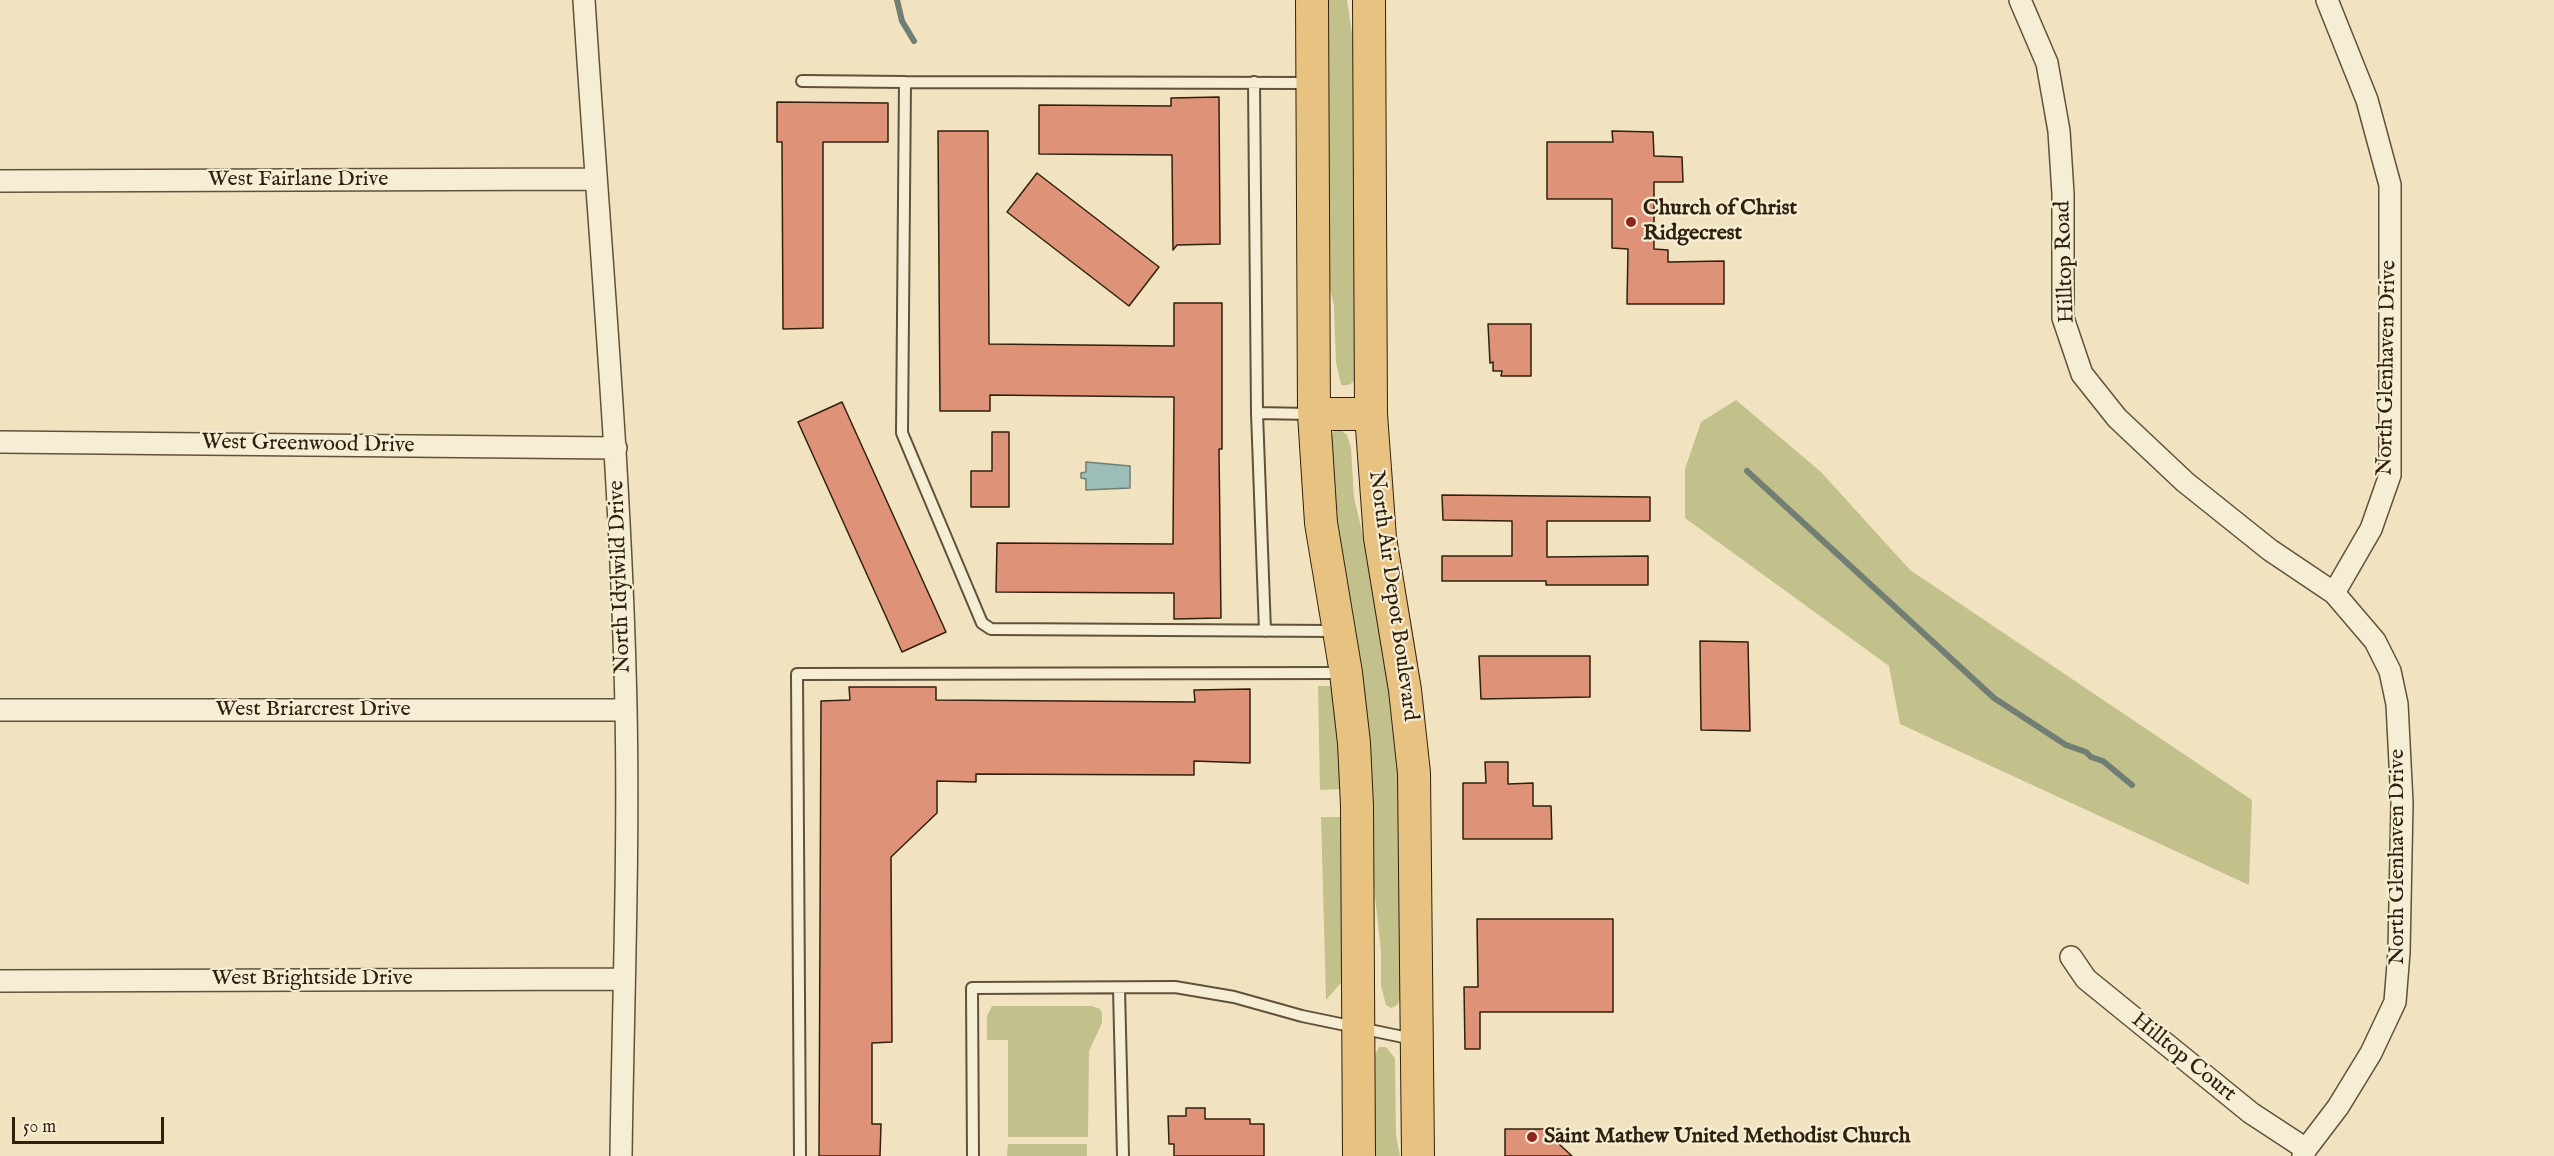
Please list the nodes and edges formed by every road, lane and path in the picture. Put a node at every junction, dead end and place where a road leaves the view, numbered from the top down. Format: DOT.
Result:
graph roads {
  1 [pos="584,0"];
  2 [pos="1312,0"];
  3 [pos="1370,0"];
  4 [pos="2020,0"];
  5 [pos="2326,0"];
  6 [pos="801,81"];
  7 [pos="905,81"];
  8 [pos="1254,82"];
  9 [pos="1312,84"];
  10 [pos="595,179"];
  11 [pos="0,181"];
  12 [pos="1257,413"];
  13 [pos="1314,414"];
  14 [pos="1371,414"];
  15 [pos="0,441"];
  16 [pos="616,448"];
  17 [pos="2334,593"];
  18 [pos="1265,632"];
  19 [pos="1338,632"];
  20 [pos="1347,673"];
  21 [pos="0,710"];
  22 [pos="626,710"];
  23 [pos="2071,957"];
  24 [pos="623,979"];
  25 [pos="0,981"];
  26 [pos="1119,988"];
  27 [pos="1359,1029"];
  28 [pos="1417,1040"];
  29 [pos="2305,1153"];
  30 [pos="621,1156"];
  31 [pos="800,1156"];
  32 [pos="973,1156"];
  33 [pos="1123,1156"];
  34 [pos="1359,1156"];
  35 [pos="1418,1156"];
  1 -- 10 [label="street, North Idylwild Drive"];
  2 -- 9 [label="main road"];
  3 -- 14 [label="main road, North Air Depot Boulevard"];
  4 -- 17 [label="street, Hilltop Road"];
  5 -- 17 [label="street, North Glenhaven Drive"];
  6 -- 7 [label="lane"];
  7 -- 8 [label="lane"];
  7 -- 18 [label="lane"];
  8 -- 9 [label="lane"];
  8 -- 12 [label="lane"];
  9 -- 13 [label="main road"];
  10 -- 11 [label="street, West Fairlane Drive"];
  10 -- 16 [label="street, North Idylwild Drive"];
  12 -- 13 [label="lane"];
  12 -- 18 [label="lane"];
  13 -- 14 [label="main road"];
  13 -- 19 [label="main road"];
  14 -- 28 [label="main road, North Air Depot Boulevard"];
  15 -- 16 [label="street, West Greenwood Drive"];
  16 -- 22 [label="street, North Idylwild Drive"];
  17 -- 29 [label="street, North Glenhaven Drive"];
  18 -- 19 [label="lane"];
  19 -- 20 [label="main road"];
  20 -- 27 [label="main road"];
  20 -- 31 [label="lane"];
  21 -- 22 [label="street, West Briarcrest Drive"];
  22 -- 24 [label="street, North Idylwild Drive"];
  23 -- 29 [label="street, Hilltop Court"];
  24 -- 25 [label="street, West Brightside Drive"];
  24 -- 30 [label="street, North Idylwild Drive"];
  26 -- 27 [label="lane"];
  26 -- 32 [label="lane"];
  26 -- 33 [label="lane"];
  27 -- 28 [label="lane"];
  27 -- 34 [label="main road"];
  28 -- 35 [label="main road, North Air Depot Boulevard"];
}
